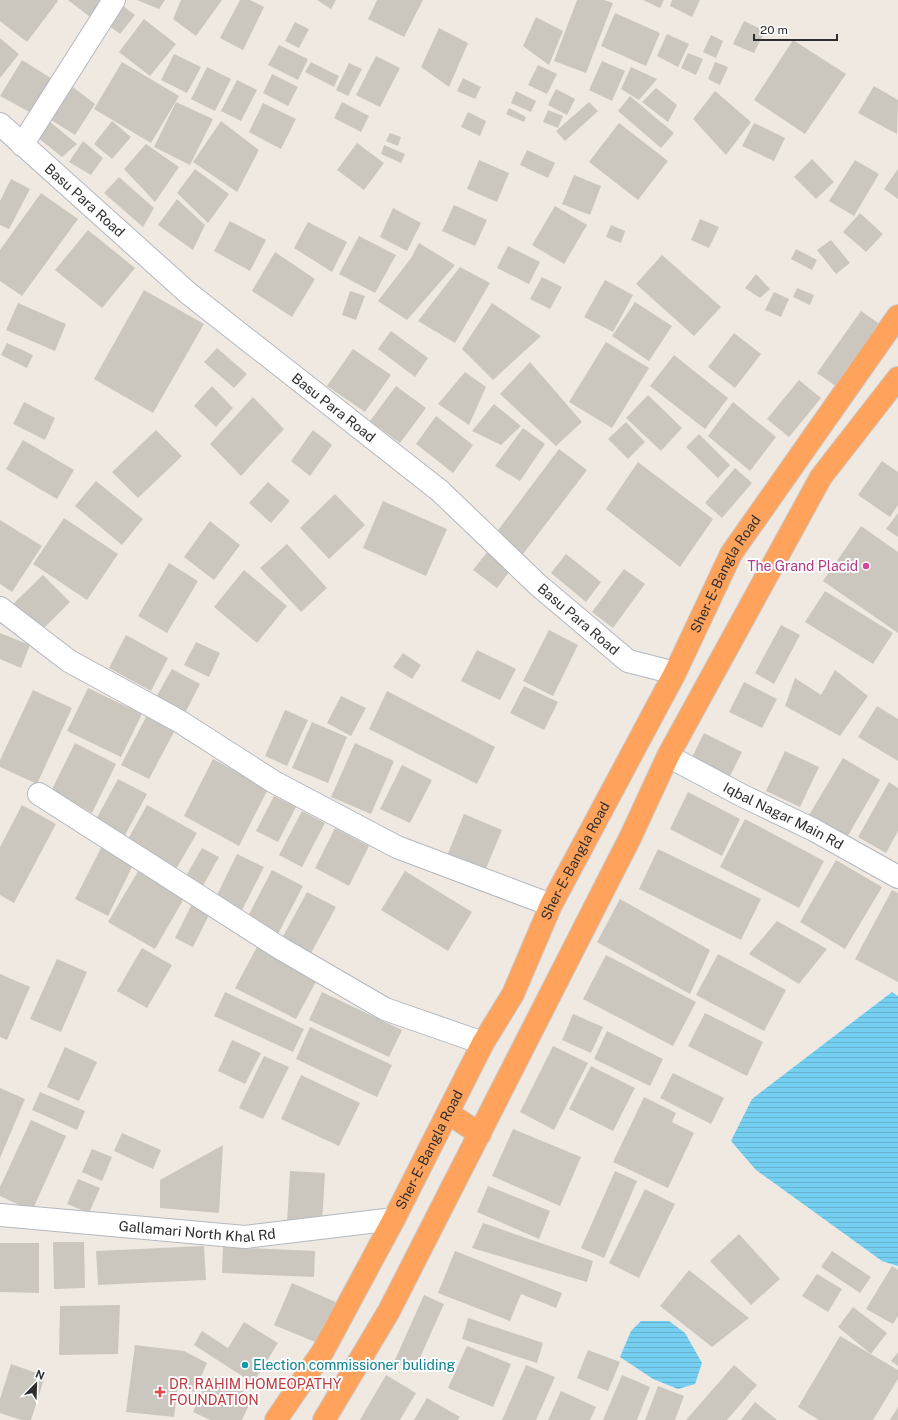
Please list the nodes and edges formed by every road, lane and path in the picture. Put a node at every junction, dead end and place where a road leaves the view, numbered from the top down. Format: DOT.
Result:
graph roads {
  1 [pos="114,0"];
  2 [pos="0,124"];
  3 [pos="22,144"];
  4 [pos="898,316"];
  5 [pos="898,378"];
  6 [pos="0,608"];
  7 [pos="675,673"];
  8 [pos="668,756"];
  9 [pos="40,794"];
  10 [pos="894,868"];
  11 [pos="551,905"];
  12 [pos="483,1043"];
  13 [pos="448,1112"];
  14 [pos="480,1134"];
  15 [pos="0,1215"];
  16 [pos="394,1219"];
  17 [pos="276,1420"];
  18 [pos="324,1420"];
  1 -- 3 [label="street"];
  2 -- 3 [label="street, Basu Para Road"];
  3 -- 7 [label="street, Basu Para Road"];
  4 -- 7 [label="highway, Sher-E-Bangla Road"];
  5 -- 8 [label="highway"];
  6 -- 11 [label="street"];
  7 -- 11 [label="highway, Sher-E-Bangla Road"];
  8 -- 10 [label="street, Iqbal Nagar Main Rd"];
  8 -- 14 [label="highway"];
  9 -- 12 [label="street"];
  11 -- 12 [label="highway, Sher-E-Bangla Road"];
  12 -- 13 [label="highway, Sher-E-Bangla Road"];
  13 -- 14 [label="highway"];
  13 -- 16 [label="highway, Sher-E-Bangla Road"];
  14 -- 18 [label="highway"];
  15 -- 16 [label="street, Gallamari North Khal Rd"];
  16 -- 17 [label="highway, Sher-E-Bangla Road"];
}
